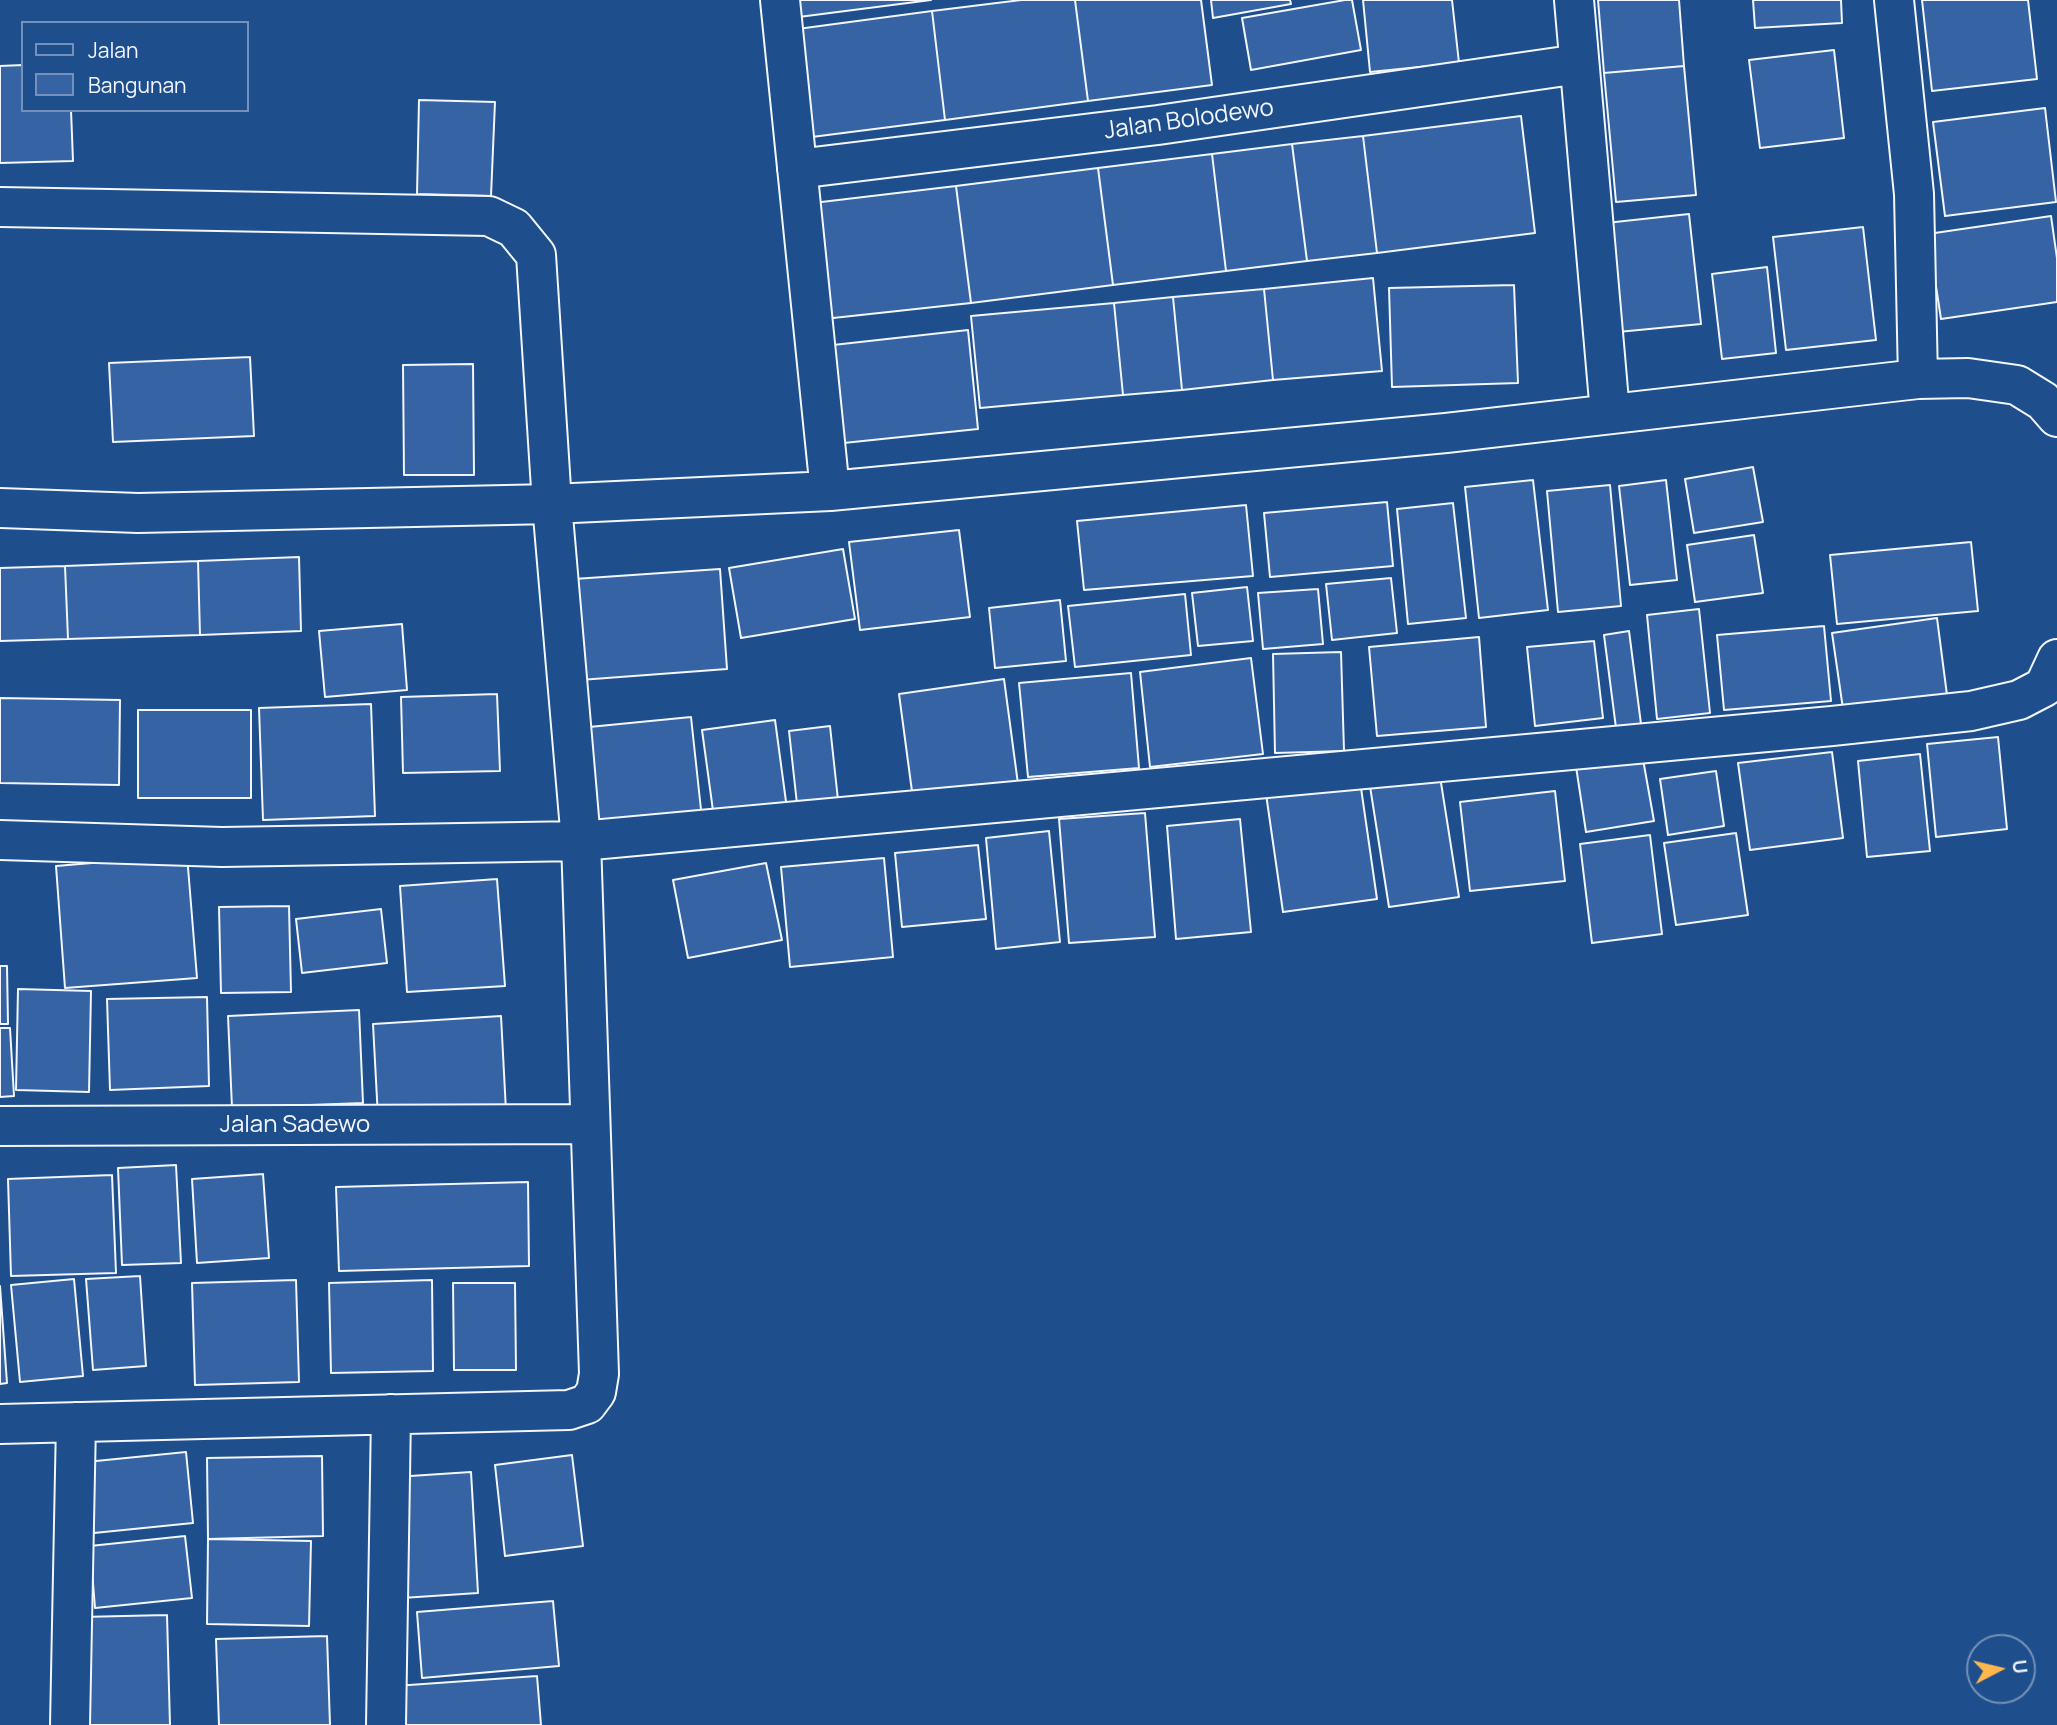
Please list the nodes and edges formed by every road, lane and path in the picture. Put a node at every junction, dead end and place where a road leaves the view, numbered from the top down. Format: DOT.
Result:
graph roads {
  1 [pos="780,0"];
  2 [pos="1574,0"];
  3 [pos="1894,0"];
  4 [pos="1579,64"];
  5 [pos="797,169"];
  6 [pos="0,207"];
  7 [pos="1918,379"];
  8 [pos="1610,413"];
  9 [pos="2057,417"];
  10 [pos="830,491"];
  11 [pos="552,504"];
  12 [pos="0,508"];
  13 [pos="2057,659"];
  14 [pos="0,841"];
  15 [pos="581,841"];
  16 [pos="590,1124"];
  17 [pos="0,1126"];
  18 [pos="390,1414"];
  19 [pos="76,1422"];
  20 [pos="0,1424"];
  21 [pos="70,1725"];
  22 [pos="386,1725"];
  1 -- 5 [label="street"];
  2 -- 4 [label="street"];
  3 -- 7 [label="street"];
  4 -- 5 [label="street, Jalan Bolodewo"];
  4 -- 8 [label="street"];
  5 -- 10 [label="street"];
  6 -- 11 [label="street"];
  7 -- 8 [label="street"];
  7 -- 9 [label="street"];
  8 -- 10 [label="street"];
  10 -- 11 [label="street"];
  11 -- 12 [label="street"];
  11 -- 15 [label="street"];
  13 -- 15 [label="street"];
  14 -- 15 [label="street"];
  15 -- 16 [label="street"];
  16 -- 17 [label="street, Jalan Sadewo"];
  16 -- 18 [label="street"];
  18 -- 19 [label="street"];
  18 -- 22 [label="street"];
  19 -- 20 [label="street"];
  19 -- 21 [label="street"];
}
